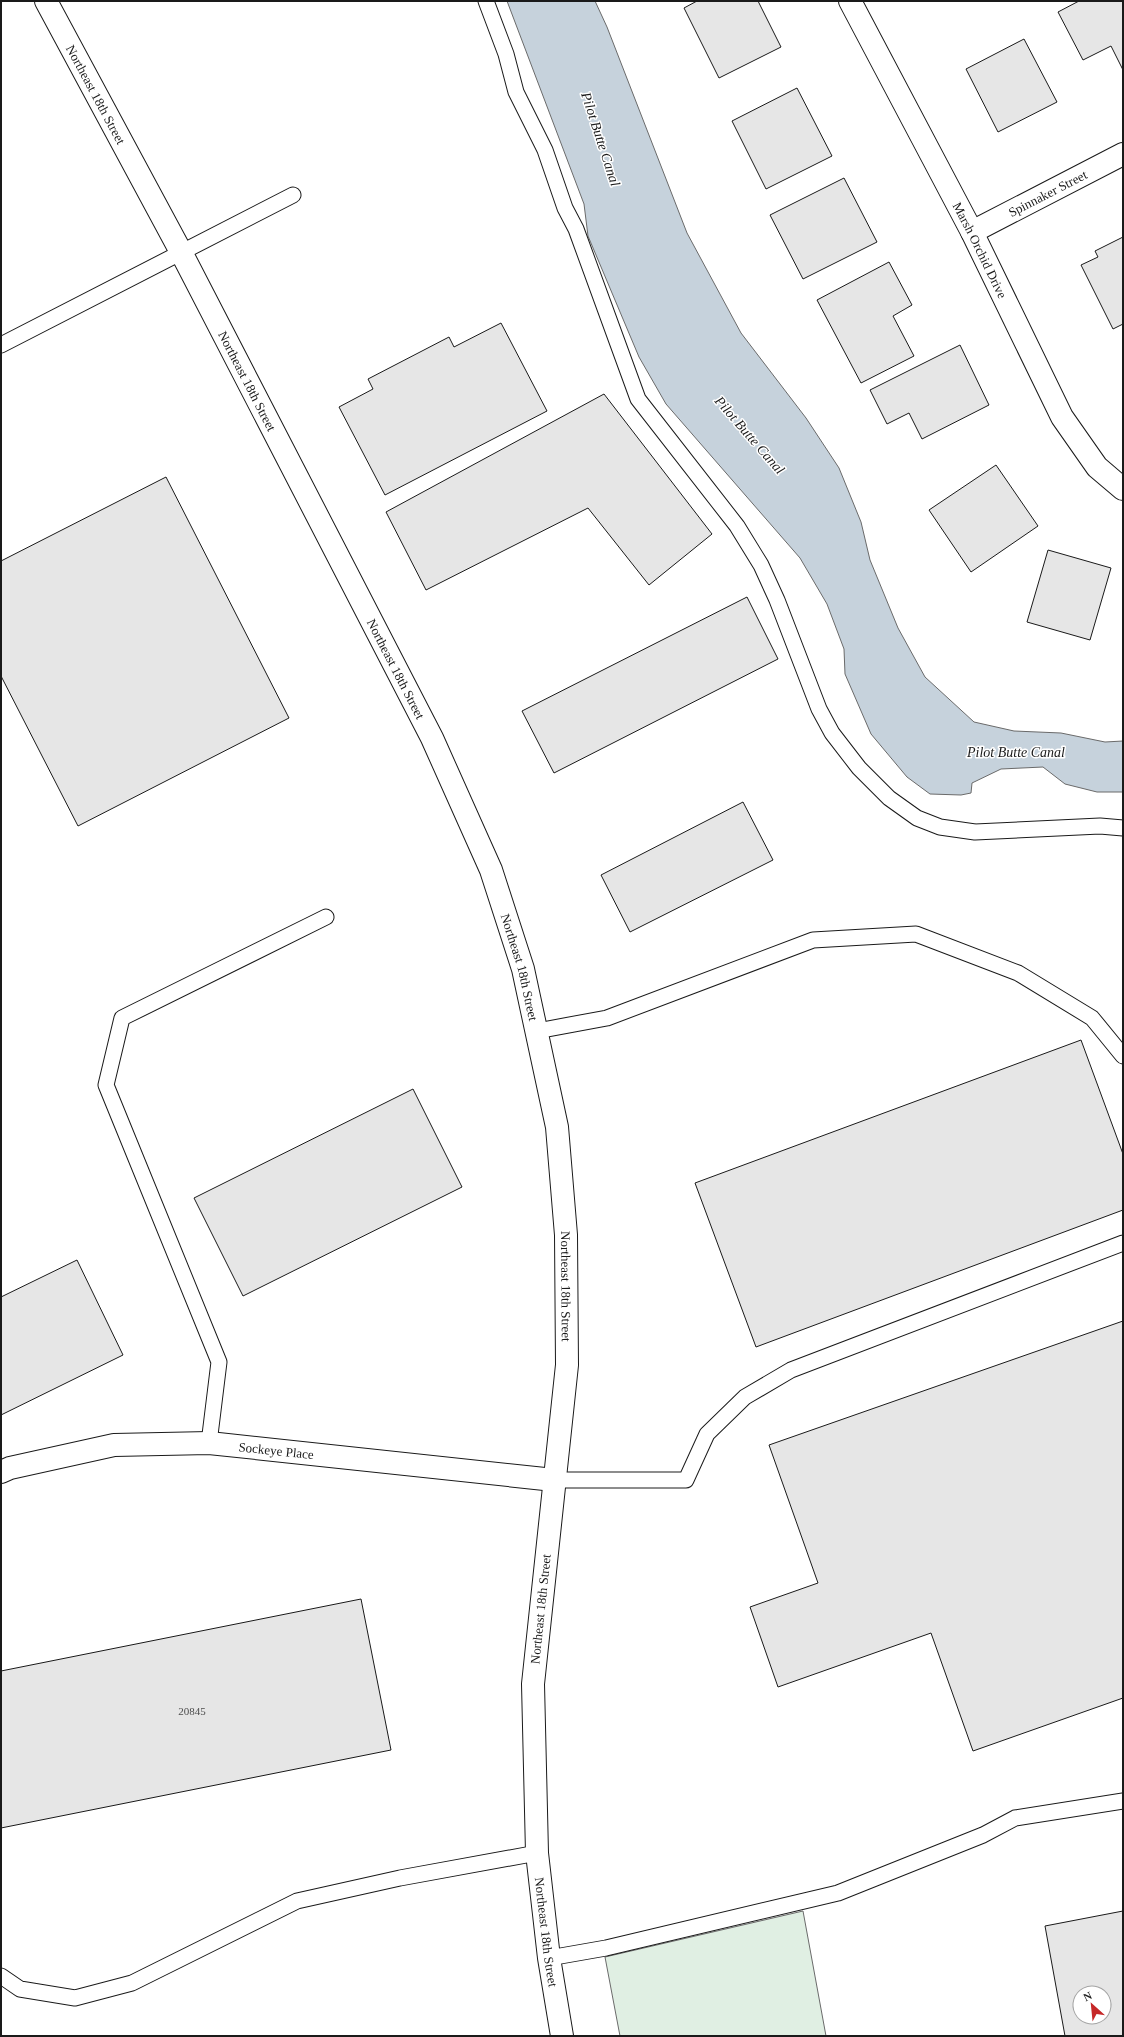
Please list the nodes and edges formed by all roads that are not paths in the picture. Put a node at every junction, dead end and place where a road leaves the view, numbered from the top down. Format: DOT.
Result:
graph roads {
  1 [pos="46,1"];
  2 [pos="486,1"];
  3 [pos="850,1"];
  4 [pos="1123,154"];
  5 [pos="293,195"];
  6 [pos="972,232"];
  7 [pos="181,252"];
  8 [pos="1,345"];
  9 [pos="1123,489"];
  10 [pos="1123,828"];
  11 [pos="326,917"];
  12 [pos="537,1031"];
  13 [pos="1123,1056"];
  14 [pos="1123,1242"];
  15 [pos="209,1443"];
  16 [pos="1,1472"];
  17 [pos="554,1480"];
  18 [pos="1123,1801"];
  19 [pos="537,1853"];
  20 [pos="549,1958"];
  21 [pos="1,1976"];
  22 [pos="562,2036"];
  1 -- 7 [label="street, Northeast 18th Street"];
  2 -- 10 [label="lane"];
  3 -- 6 [label="street, Marsh Orchid Drive"];
  4 -- 6 [label="street, Spinnaker Street"];
  5 -- 7 [label="lane"];
  6 -- 9 [label="street, Marsh Orchid Drive"];
  7 -- 8 [label="lane"];
  7 -- 12 [label="street, Northeast 18th Street"];
  11 -- 15 [label="lane"];
  12 -- 13 [label="lane"];
  12 -- 17 [label="street, Northeast 18th Street"];
  14 -- 17 [label="lane"];
  15 -- 16 [label="street, Sockeye Place"];
  15 -- 17 [label="street, Sockeye Place"];
  17 -- 19 [label="street, Northeast 18th Street"];
  18 -- 20 [label="lane"];
  19 -- 20 [label="street, Northeast 18th Street"];
  19 -- 21 [label="lane"];
  20 -- 22 [label="street, Northeast 18th Street"];
}
